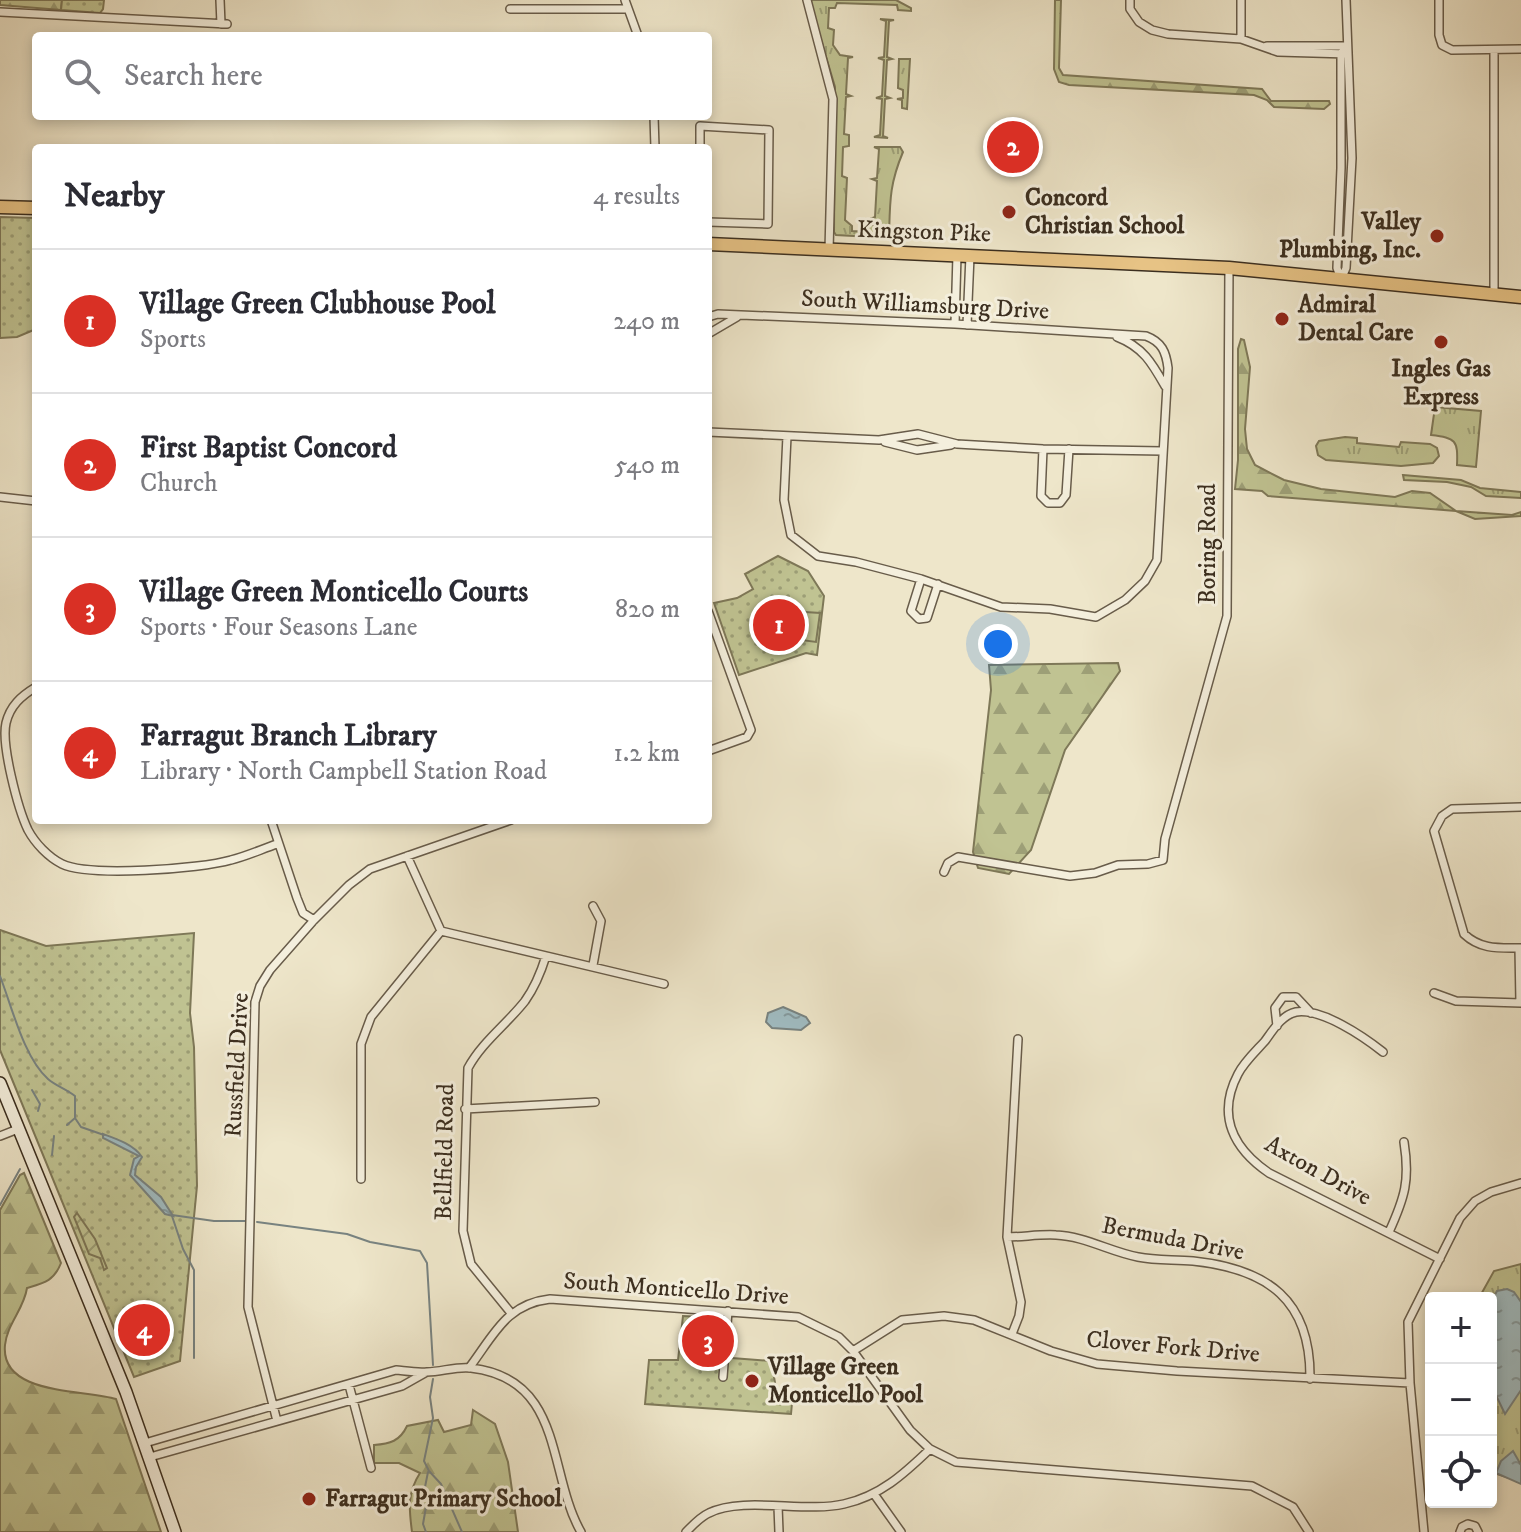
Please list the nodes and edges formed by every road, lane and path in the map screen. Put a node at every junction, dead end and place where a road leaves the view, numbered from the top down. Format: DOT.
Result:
graph roads {
  1 [pos="220,0"];
  2 [pos="625,0"];
  3 [pos="632,0"];
  4 [pos="807,0"];
  5 [pos="1130,0"];
  6 [pos="1241,0"];
  7 [pos="1346,0"];
  8 [pos="1439,0"];
  9 [pos="510,9"];
  10 [pos="628,9"];
  11 [pos="0,12"];
  12 [pos="637,32"];
  13 [pos="1241,39"];
  14 [pos="1521,49"];
  15 [pos="1494,50"];
  16 [pos="1345,52"];
  17 [pos="654,120"];
  18 [pos="655,144"];
  19 [pos="700,144"];
  20 [pos="0,207"];
  21 [pos="32,208"];
  22 [pos="712,222"];
  23 [pos="712,244"];
  24 [pos="829,250"];
  25 [pos="963,256"];
  26 [pos="1229,268"];
  27 [pos="1341,280"];
  28 [pos="1494,294"];
  29 [pos="1521,297"];
  30 [pos="712,316"];
  31 [pos="738,316"];
  32 [pos="955,324"];
  33 [pos="967,325"];
  34 [pos="712,332"];
  35 [pos="1110,334"];
  36 [pos="1166,388"];
  37 [pos="712,432"];
  38 [pos="787,436"];
  39 [pos="879,440"];
  40 [pos="957,444"];
  41 [pos="1043,449"];
  42 [pos="1069,449"];
  43 [pos="1162,451"];
  44 [pos="0,497"];
  45 [pos="32,501"];
  46 [pos="921,579"];
  47 [pos="938,584"];
  48 [pos="712,630"];
  49 [pos="32,690"];
  50 [pos="712,750"];
  51 [pos="1521,807"];
  52 [pos="272,824"];
  53 [pos="499,824"];
  54 [pos="277,844"];
  55 [pos="407,856"];
  56 [pos="944,872"];
  57 [pos="593,906"];
  58 [pos="314,920"];
  59 [pos="441,931"];
  60 [pos="1520,948"];
  61 [pos="546,956"];
  62 [pos="593,965"];
  63 [pos="664,984"];
  64 [pos="1434,993"];
  65 [pos="1521,1003"];
  66 [pos="1311,1013"];
  67 [pos="1277,1026"];
  68 [pos="1018,1039"];
  69 [pos="1383,1052"];
  70 [pos="0,1083"];
  71 [pos="595,1102"];
  72 [pos="465,1109"];
  73 [pos="18,1129"];
  74 [pos="0,1136"];
  75 [pos="1404,1142"];
  76 [pos="361,1179"];
  77 [pos="1521,1183"];
  78 [pos="1389,1232"];
  79 [pos="1007,1237"];
  80 [pos="1440,1259"];
  81 [pos="728,1311"];
  82 [pos="511,1313"];
  83 [pos="1012,1334"];
  84 [pos="853,1351"];
  85 [pos="469,1368"];
  86 [pos="427,1372"];
  87 [pos="723,1377"];
  88 [pos="1310,1379"];
  89 [pos="1410,1383"];
  90 [pos="349,1385"];
  91 [pos="353,1399"];
  92 [pos="274,1406"];
  93 [pos="277,1421"];
  94 [pos="145,1443"];
  95 [pos="930,1449"];
  96 [pos="150,1457"];
  97 [pos="371,1468"];
  98 [pos="874,1494"];
  99 [pos="778,1506"];
  100 [pos="175,1532"];
  101 [pos="581,1532"];
  102 [pos="686,1532"];
  103 [pos="779,1532"];
  104 [pos="901,1532"];
  105 [pos="1309,1532"];
  106 [pos="1424,1532"];
  107 [pos="1460,1532"];
  108 [pos="1478,1532"];
  1 -- 11 [label="street"];
  2 -- 10 [label="street"];
  3 -- 10 [label="street"];
  4 -- 24 [label="street"];
  5 -- 13 [label="street"];
  6 -- 13 [label="street"];
  7 -- 16 [label="street"];
  8 -- 15 [label="street"];
  9 -- 10 [label="street"];
  10 -- 12 [label="street"];
  13 -- 16 [label="street"];
  14 -- 15 [label="street"];
  15 -- 28 [label="street"];
  16 -- 27 [label="street"];
  17 -- 18 [label="street"];
  19 -- 22 [label="street"];
  20 -- 21 [label="main road"];
  23 -- 24 [label="main road, Kingston Pike"];
  24 -- 25 [label="main road, Kingston Pike"];
  25 -- 26 [label="main road, Kingston Pike"];
  25 -- 32 [label="street"];
  25 -- 33 [label="street"];
  26 -- 27 [label="main road, Kingston Pike"];
  26 -- 56 [label="street, Boring Road"];
  27 -- 28 [label="main road, Kingston Pike"];
  28 -- 29 [label="main road, Kingston Pike"];
  30 -- 31 [label="street, South Williamsburg Drive"];
  31 -- 32 [label="street, South Williamsburg Drive"];
  31 -- 34 [label="street"];
  32 -- 33 [label="street, South Williamsburg Drive"];
  33 -- 35 [label="street, South Williamsburg Drive"];
  35 -- 36 [label="street, South Williamsburg Drive"];
  35 -- 36 [label="street, South Williamsburg Drive"];
  36 -- 43 [label="street, South Williamsburg Drive"];
  37 -- 38 [label="street"];
  38 -- 39 [label="street"];
  38 -- 46 [label="street, South Williamsburg Drive"];
  39 -- 40 [label="street"];
  39 -- 40 [label="street"];
  40 -- 41 [label="street"];
  41 -- 42 [label="street"];
  41 -- 42 [label="street"];
  42 -- 43 [label="street"];
  43 -- 47 [label="street, South Williamsburg Drive"];
  44 -- 45 [label="street"];
  46 -- 47 [label="street, South Williamsburg Drive"];
  46 -- 47 [label="street"];
  48 -- 50 [label="street"];
  49 -- 54 [label="street"];
  51 -- 60 [label="street"];
  52 -- 54 [label="street"];
  53 -- 55 [label="street, Russfield Drive"];
  54 -- 58 [label="street"];
  55 -- 58 [label="street, Russfield Drive"];
  55 -- 59 [label="street"];
  57 -- 62 [label="street"];
  58 -- 92 [label="street, Russfield Drive"];
  59 -- 61 [label="street"];
  59 -- 76 [label="street"];
  60 -- 65 [label="street"];
  61 -- 62 [label="street"];
  61 -- 72 [label="street, Bellfield Road"];
  62 -- 63 [label="street"];
  64 -- 65 [label="street"];
  66 -- 67 [label="street, Axton Drive"];
  66 -- 67 [label="street"];
  66 -- 69 [label="street"];
  67 -- 78 [label="street, Axton Drive"];
  68 -- 79 [label="street"];
  70 -- 73 [label="main road"];
  71 -- 72 [label="street"];
  72 -- 82 [label="street, Bellfield Road"];
  73 -- 74 [label="street"];
  73 -- 94 [label="main road"];
  75 -- 78 [label="street"];
  77 -- 80 [label="street"];
  78 -- 80 [label="street, Axton Drive"];
  79 -- 83 [label="street"];
  79 -- 88 [label="street, Bermuda Drive"];
  80 -- 89 [label="street"];
  81 -- 82 [label="street, South Monticello Drive"];
  81 -- 84 [label="street, South Monticello Drive"];
  81 -- 87 [label="street"];
  82 -- 85 [label="street"];
  83 -- 84 [label="street, Clover Fork Drive"];
  83 -- 88 [label="street, Clover Fork Drive"];
  84 -- 95 [label="street, South Monticello Drive"];
  85 -- 86 [label="street"];
  85 -- 101 [label="street"];
  86 -- 90 [label="street"];
  86 -- 91 [label="street"];
  88 -- 89 [label="street, Clover Fork Drive"];
  89 -- 106 [label="street"];
  90 -- 91 [label="street"];
  90 -- 92 [label="street"];
  91 -- 93 [label="street"];
  91 -- 97 [label="street"];
  92 -- 93 [label="street, Russfield Drive"];
  92 -- 94 [label="street"];
  93 -- 96 [label="street"];
  94 -- 96 [label="main road"];
  95 -- 98 [label="street"];
  95 -- 105 [label="street, South Monticello Drive"];
  96 -- 100 [label="main road"];
  98 -- 99 [label="street"];
  98 -- 104 [label="street"];
  99 -- 102 [label="street"];
  99 -- 103 [label="street"];
  107 -- 108 [label="street"];
}
